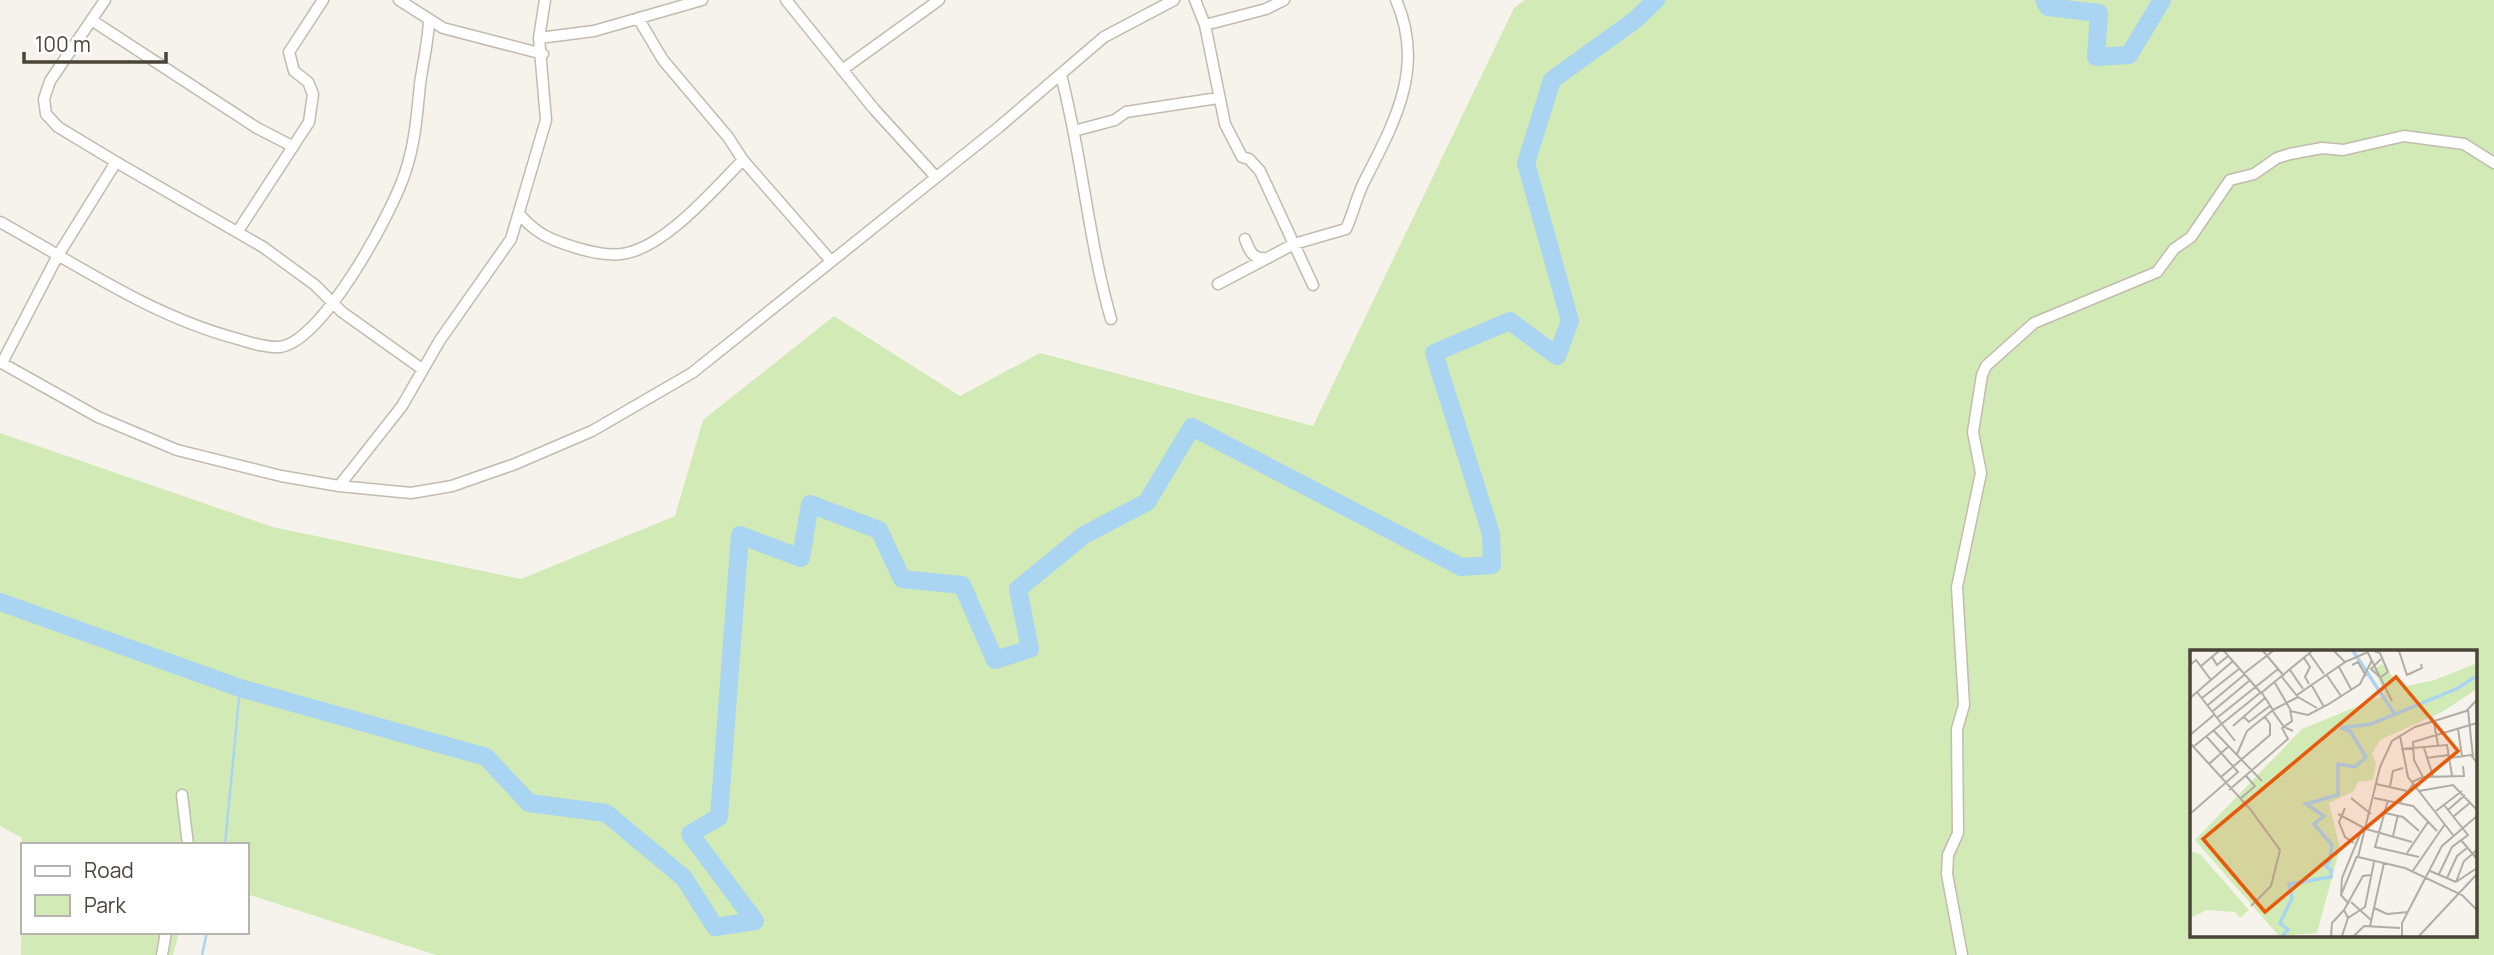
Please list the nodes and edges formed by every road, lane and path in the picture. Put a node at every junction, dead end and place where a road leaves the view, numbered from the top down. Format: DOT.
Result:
graph roads {
  1 [pos="105,0"];
  2 [pos="323,0"];
  3 [pos="399,0"];
  4 [pos="545,0"];
  5 [pos="702,0"];
  6 [pos="786,0"];
  7 [pos="939,0"];
  8 [pos="1174,0"];
  9 [pos="1195,0"];
  10 [pos="1284,0"];
  11 [pos="1396,0"];
  12 [pos="638,18"];
  13 [pos="93,21"];
  14 [pos="429,21"];
  15 [pos="1206,25"];
  16 [pos="539,38"];
  17 [pos="543,54"];
  18 [pos="842,70"];
  19 [pos="1061,75"];
  20 [pos="1218,98"];
  21 [pos="1074,131"];
  22 [pos="292,146"];
  23 [pos="743,160"];
  24 [pos="116,162"];
  25 [pos="2494,163"];
  26 [pos="935,176"];
  27 [pos="521,216"];
  28 [pos="0,222"];
  29 [pos="238,231"];
  30 [pos="1245,239"];
  31 [pos="1294,244"];
  32 [pos="57,257"];
  33 [pos="1269,258"];
  34 [pos="831,261"];
  35 [pos="1217,284"];
  36 [pos="1313,285"];
  37 [pos="332,304"];
  38 [pos="1111,319"];
  39 [pos="1,362"];
  40 [pos="422,369"];
  41 [pos="339,486"];
  42 [pos="182,795"];
  43 [pos="188,843"];
  44 [pos="166,934"];
  45 [pos="162,955"];
  46 [pos="1962,955"];
  1 -- 13 [label="street"];
  2 -- 22 [label="street"];
  3 -- 14 [label="street"];
  4 -- 16 [label="street"];
  5 -- 12 [label="street"];
  6 -- 18 [label="street"];
  7 -- 18 [label="street"];
  8 -- 19 [label="street"];
  9 -- 15 [label="street"];
  10 -- 15 [label="street"];
  11 -- 31 [label="street"];
  12 -- 16 [label="street"];
  12 -- 23 [label="street"];
  13 -- 22 [label="street"];
  13 -- 24 [label="street"];
  14 -- 17 [label="street"];
  14 -- 37 [label="street"];
  15 -- 20 [label="street"];
  16 -- 17 [label="street"];
  17 -- 27 [label="street"];
  18 -- 26 [label="street"];
  19 -- 21 [label="street"];
  19 -- 26 [label="street"];
  20 -- 21 [label="street"];
  20 -- 31 [label="street"];
  21 -- 38 [label="street"];
  22 -- 29 [label="street"];
  23 -- 27 [label="street"];
  23 -- 34 [label="street"];
  24 -- 29 [label="street"];
  24 -- 32 [label="street"];
  25 -- 46 [label="street"];
  26 -- 34 [label="street"];
  27 -- 40 [label="street"];
  28 -- 32 [label="street"];
  29 -- 37 [label="street"];
  30 -- 33 [label="street"];
  31 -- 33 [label="street"];
  31 -- 36 [label="street"];
  32 -- 37 [label="street"];
  32 -- 39 [label="street"];
  33 -- 35 [label="street"];
  34 -- 41 [label="street"];
  37 -- 40 [label="street"];
  39 -- 41 [label="street"];
  40 -- 41 [label="street"];
  42 -- 43 [label="street"];
  44 -- 45 [label="street"];
}
